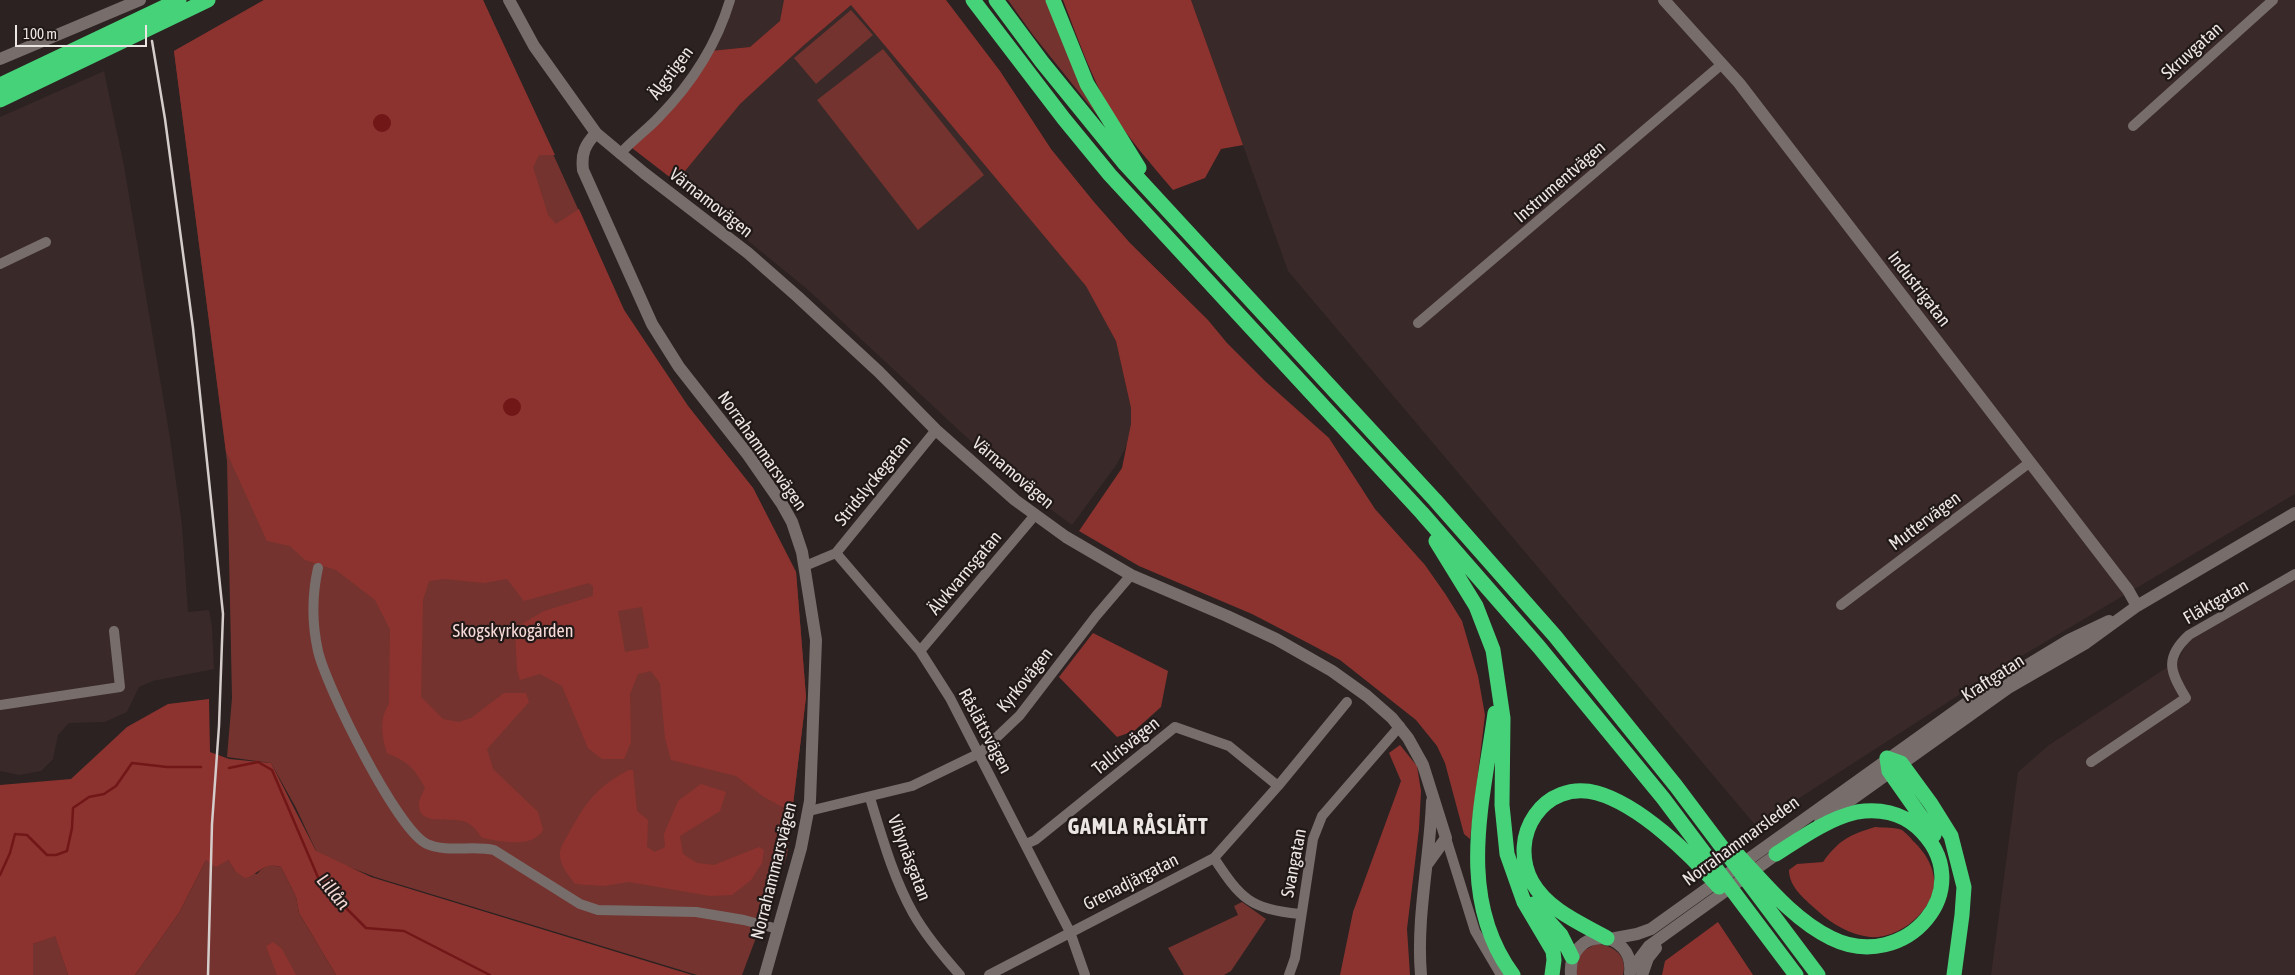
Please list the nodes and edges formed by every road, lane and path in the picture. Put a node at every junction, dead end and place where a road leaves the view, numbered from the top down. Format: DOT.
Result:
graph roads {
  1 [pos="140,0"];
  2 [pos="179,0"];
  3 [pos="208,0"];
  4 [pos="509,0"];
  5 [pos="730,0"];
  6 [pos="968,0"];
  7 [pos="973,0"];
  8 [pos="996,0"];
  9 [pos="1053,0"];
  10 [pos="1664,0"];
  11 [pos="2273,0"];
  12 [pos="1012,52"];
  13 [pos="0,59"];
  14 [pos="1722,64"];
  15 [pos="0,85"];
  16 [pos="0,100"];
  17 [pos="2132,126"];
  18 [pos="596,133"];
  19 [pos="620,154"];
  20 [pos="1169,213"];
  21 [pos="46,242"];
  22 [pos="0,264"];
  23 [pos="1418,323"];
  24 [pos="936,430"];
  25 [pos="2029,463"];
  26 [pos="1398,487"];
  27 [pos="2295,513"];
  28 [pos="1035,515"];
  29 [pos="836,554"];
  30 [pos="805,566"];
  31 [pos="318,568"];
  32 [pos="2295,574"];
  33 [pos="1131,575"];
  34 [pos="1841,605"];
  35 [pos="2137,606"];
  36 [pos="114,631"];
  37 [pos="920,651"];
  38 [pos="1499,687"];
  39 [pos="1347,702"];
  40 [pos="0,705"];
  41 [pos="1400,726"];
  42 [pos="980,753"];
  43 [pos="2091,762"];
  44 [pos="1892,764"];
  45 [pos="1278,786"];
  46 [pos="1676,786"];
  47 [pos="1432,789"];
  48 [pos="870,798"];
  49 [pos="809,811"];
  50 [pos="1446,838"];
  51 [pos="1026,844"];
  52 [pos="1772,848"];
  53 [pos="1214,858"];
  54 [pos="1428,863"];
  55 [pos="1941,863"];
  56 [pos="1517,886"];
  57 [pos="1300,914"];
  58 [pos="778,929"];
  59 [pos="1070,932"];
  60 [pos="1609,939"];
  61 [pos="1570,968"];
  62 [pos="1794,972"];
  63 [pos="1634,973"];
  64 [pos="765,975"];
  65 [pos="960,975"];
  66 [pos="989,975"];
  67 [pos="1085,975"];
  68 [pos="1289,975"];
  69 [pos="1421,975"];
  70 [pos="1501,975"];
  71 [pos="1512,975"];
  72 [pos="1552,975"];
  73 [pos="1818,975"];
  74 [pos="1954,975"];
  1 -- 13 [label="street"];
  2 -- 15 [label="highway"];
  3 -- 16 [label="highway"];
  4 -- 18 [label="street"];
  5 -- 19 [label="street, Älgstigen"];
  6 -- 12 [label="highway"];
  7 -- 12 [label="highway"];
  8 -- 20 [label="highway"];
  9 -- 20 [label="highway"];
  10 -- 14 [label="street, Industrigatan"];
  11 -- 17 [label="street, Skruvgatan"];
  12 -- 26 [label="highway"];
  14 -- 23 [label="street, Instrumentvägen"];
  14 -- 25 [label="street, Industrigatan"];
  18 -- 19 [label="street, Värnamovägen"];
  18 -- 30 [label="street, Norrahammarsvägen"];
  19 -- 24 [label="street, Värnamovägen"];
  20 -- 46 [label="highway"];
  21 -- 22 [label="street"];
  24 -- 28 [label="street, Värnamovägen"];
  24 -- 29 [label="street, Stridslyckegatan"];
  25 -- 34 [label="street, Muttervägen"];
  25 -- 35 [label="street, Industrigatan"];
  26 -- 38 [label="highway"];
  26 -- 62 [label="highway"];
  27 -- 35 [label="street, Kraftgatan"];
  28 -- 33 [label="street, Värnamovägen"];
  28 -- 37 [label="street, Älvkvarnsgatan"];
  29 -- 30 [label="street"];
  29 -- 37 [label="street, Råslättsvägen"];
  30 -- 49 [label="street, Norrahammarsvägen"];
  31 -- 58 [label="street"];
  32 -- 43 [label="street, Fläktgatan"];
  33 -- 41 [label="street, Värnamovägen"];
  33 -- 42 [label="street, Kyrkovägen"];
  35 -- 44 [label="street, Kraftgatan"];
  36 -- 40 [label="street"];
  37 -- 42 [label="street, Råslättsvägen"];
  38 -- 56 [label="highway"];
  38 -- 71 [label="highway"];
  39 -- 45 [label="street, Grenadjärgatan"];
  41 -- 47 [label="street, Värnamovägen"];
  41 -- 57 [label="street, Svangatan"];
  42 -- 48 [label="street, Kyrkovägen"];
  42 -- 51 [label="street, Råslättsvägen"];
  44 -- 52 [label="street, Norrahammarsleden"];
  44 -- 55 [label="highway"];
  44 -- 74 [label="highway"];
  45 -- 51 [label="street, Tallrisvägen"];
  45 -- 53 [label="street, Grenadjärgatan"];
  46 -- 55 [label="highway"];
  46 -- 73 [label="highway"];
  47 -- 50 [label="street, Värnamovägen"];
  47 -- 54 [label="street, Värnamovägen"];
  48 -- 49 [label="street, Kyrkovägen"];
  48 -- 65 [label="street, Vibynäsgatan"];
  49 -- 58 [label="street, Norrahammarsvägen"];
  50 -- 54 [label="street, Värnamovägen"];
  50 -- 70 [label="street"];
  51 -- 59 [label="street, Råslättsvägen"];
  52 -- 55 [label="highway"];
  52 -- 60 [label="street, Norrahammarsleden"];
  52 -- 63 [label="street, Norrahammarsleden"];
  53 -- 57 [label="street"];
  53 -- 59 [label="street, Grenadjärgatan"];
  54 -- 69 [label="street, Värnamovägen"];
  56 -- 61 [label="highway"];
  56 -- 72 [label="highway"];
  57 -- 68 [label="street, Svangatan"];
  58 -- 64 [label="street, Norrahammarsvägen"];
  59 -- 66 [label="street, Grenadjärgatan"];
  59 -- 67 [label="street, Råslättsvägen"];
  60 -- 61 [label="street, Norrahammarsleden"];
  60 -- 62 [label="highway"];
  60 -- 63 [label="street"];
}
